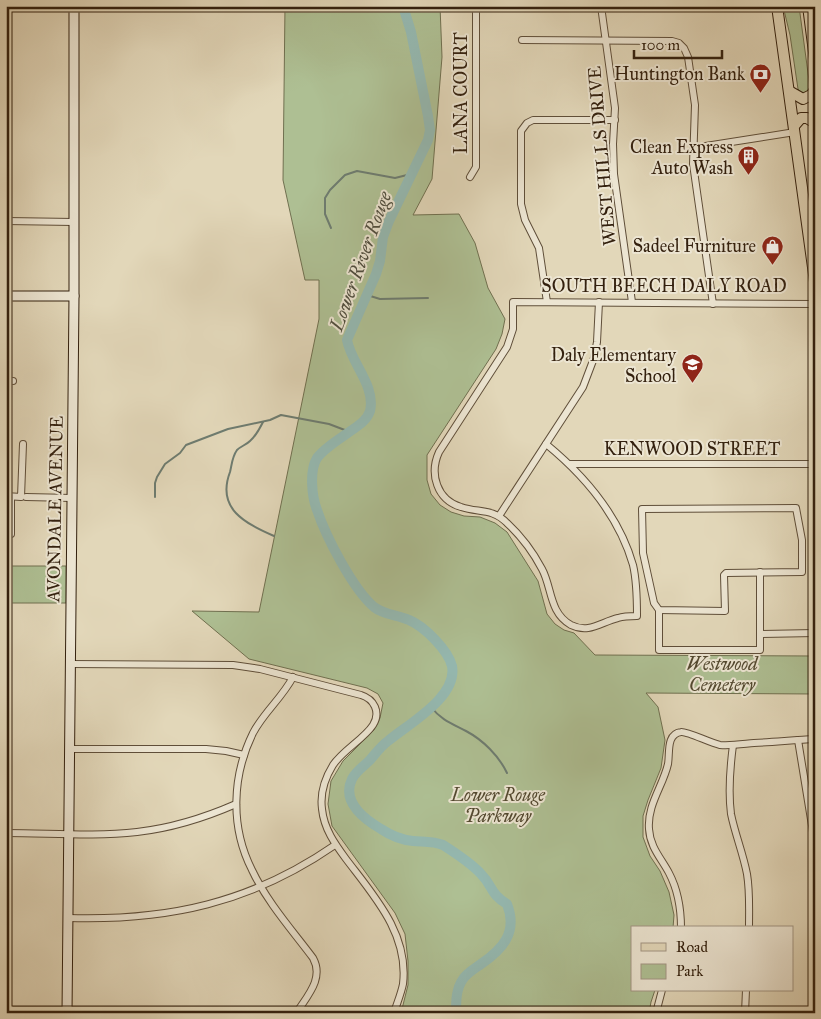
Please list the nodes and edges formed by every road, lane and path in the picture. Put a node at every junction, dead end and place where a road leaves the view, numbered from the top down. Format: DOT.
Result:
graph roads {
  1 [pos="74,6"];
  2 [pos="476,6"];
  3 [pos="601,6"];
  4 [pos="777,6"];
  5 [pos="808,6"];
  6 [pos="522,40"];
  7 [pos="606,41"];
  8 [pos="815,60"];
  9 [pos="815,90"];
  10 [pos="789,91"];
  11 [pos="615,120"];
  12 [pos="815,123"];
  13 [pos="795,129"];
  14 [pos="693,148"];
  15 [pos="470,177"];
  16 [pos="6,221"];
  17 [pos="74,222"];
  18 [pos="815,282"];
  19 [pos="6,296"];
  20 [pos="74,296"];
  21 [pos="547,302"];
  22 [pos="599,302"];
  23 [pos="632,302"];
  24 [pos="713,304"];
  25 [pos="815,304"];
  26 [pos="23,444"];
  27 [pos="546,444"];
  28 [pos="570,464"];
  29 [pos="815,464"];
  30 [pos="8,496"];
  31 [pos="26,497"];
  32 [pos="72,498"];
  33 [pos="499,516"];
  34 [pos="11,534"];
  35 [pos="760,572"];
  36 [pos="659,610"];
  37 [pos="815,633"];
  38 [pos="760,634"];
  39 [pos="70,664"];
  40 [pos="293,677"];
  41 [pos="815,739"];
  42 [pos="798,740"];
  43 [pos="733,745"];
  44 [pos="69,749"];
  45 [pos="244,755"];
  46 [pos="236,804"];
  47 [pos="6,833"];
  48 [pos="68,833"];
  49 [pos="336,844"];
  50 [pos="815,844"];
  51 [pos="261,886"];
  52 [pos="68,918"];
  53 [pos="681,926"];
  54 [pos="749,926"];
  55 [pos="661,992"];
  56 [pos="746,992"];
  57 [pos="6,1010"];
  58 [pos="67,1011"];
  59 [pos="395,1011"];
  60 [pos="656,1011"];
  61 [pos="815,1011"];
  62 [pos="297,1012"];
  63 [pos="559,1012"];
  64 [pos="745,1012"];
  1 -- 17 [label="street, AVONDALE AVENUE"];
  2 -- 15 [label="street, LANA COURT"];
  3 -- 7 [label="street, WEST HILLS DRIVE"];
  4 -- 10 [label="main road"];
  5 -- 8 [label="main road"];
  6 -- 7 [label="street"];
  7 -- 11 [label="street, WEST HILLS DRIVE"];
  7 -- 14 [label="street"];
  9 -- 10 [label="main road"];
  10 -- 13 [label="main road"];
  11 -- 21 [label="street"];
  11 -- 23 [label="street, WEST HILLS DRIVE"];
  12 -- 13 [label="main road"];
  13 -- 14 [label="street"];
  13 -- 18 [label="main road"];
  14 -- 24 [label="street"];
  16 -- 17 [label="street"];
  17 -- 20 [label="street, AVONDALE AVENUE"];
  19 -- 20 [label="street"];
  20 -- 32 [label="street, AVONDALE AVENUE"];
  21 -- 22 [label="street, SOUTH BEECH DALY ROAD"];
  21 -- 33 [label="street, SOUTH BEECH DALY ROAD"];
  22 -- 23 [label="street, SOUTH BEECH DALY ROAD"];
  22 -- 27 [label="street"];
  23 -- 24 [label="street, SOUTH BEECH DALY ROAD"];
  24 -- 25 [label="street, SOUTH BEECH DALY ROAD"];
  26 -- 30 [label="street"];
  27 -- 28 [label="street"];
  27 -- 33 [label="street"];
  28 -- 29 [label="street, KENWOOD STREET"];
  28 -- 33 [label="street"];
  30 -- 34 [label="street"];
  31 -- 32 [label="street"];
  32 -- 39 [label="street, AVONDALE AVENUE"];
  35 -- 36 [label="street"];
  35 -- 36 [label="street"];
  35 -- 38 [label="street"];
  36 -- 38 [label="street"];
  37 -- 38 [label="street"];
  39 -- 40 [label="street"];
  39 -- 44 [label="street, AVONDALE AVENUE"];
  40 -- 45 [label="street"];
  40 -- 49 [label="street"];
  41 -- 42 [label="street"];
  42 -- 43 [label="street"];
  42 -- 50 [label="street"];
  43 -- 53 [label="street"];
  43 -- 54 [label="street"];
  44 -- 45 [label="street"];
  44 -- 48 [label="street, AVONDALE AVENUE"];
  45 -- 46 [label="street"];
  46 -- 48 [label="street"];
  46 -- 51 [label="street"];
  47 -- 48 [label="street"];
  48 -- 52 [label="street, AVONDALE AVENUE"];
  49 -- 51 [label="street"];
  49 -- 59 [label="street"];
  51 -- 52 [label="street"];
  51 -- 62 [label="street"];
  52 -- 58 [label="street, AVONDALE AVENUE"];
  55 -- 60 [label="street"];
  56 -- 64 [label="street"];
  57 -- 58 [label="street"];
  58 -- 62 [label="street"];
  59 -- 62 [label="street"];
  59 -- 63 [label="street"];
  60 -- 63 [label="street"];
  60 -- 64 [label="street"];
  61 -- 64 [label="street"];
}
